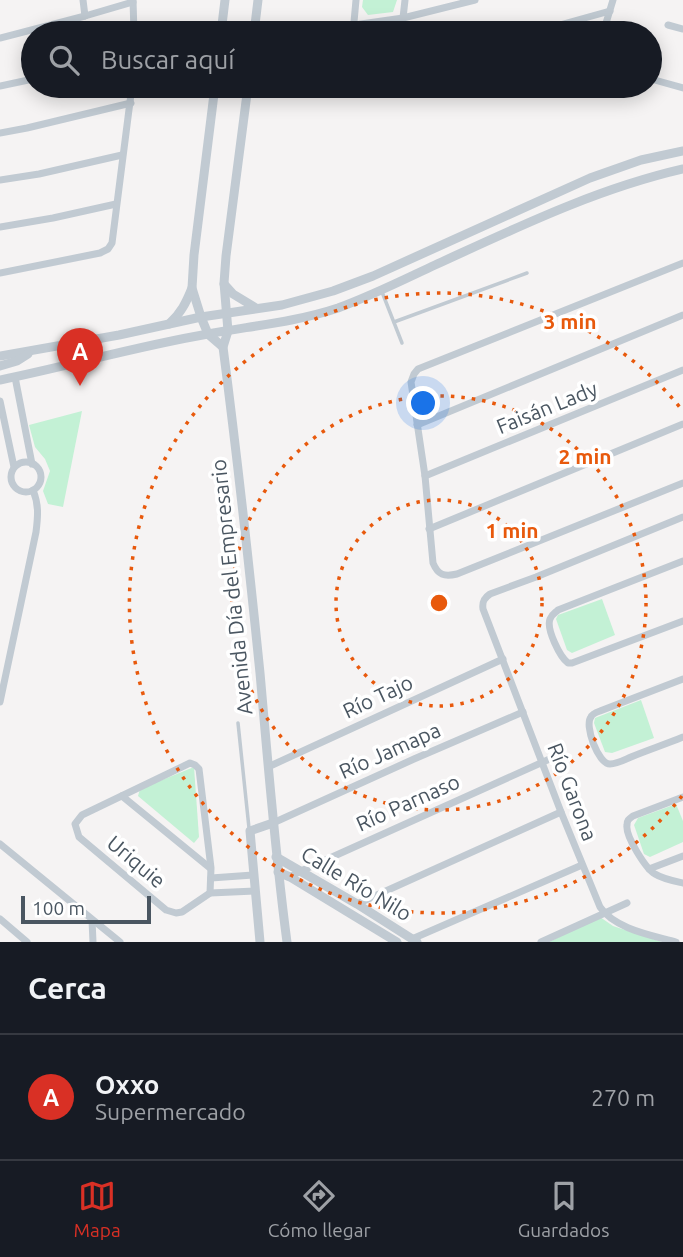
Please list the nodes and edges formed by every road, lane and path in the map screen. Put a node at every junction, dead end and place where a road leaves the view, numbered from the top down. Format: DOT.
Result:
graph roads {
  1 [pos="83,0"];
  2 [pos="225,0"];
  3 [pos="258,0"];
  4 [pos="356,0"];
  5 [pos="405,0"];
  6 [pos="475,0"];
  7 [pos="613,0"];
  8 [pos="133,1"];
  9 [pos="453,3"];
  10 [pos="610,11"];
  11 [pos="85,16"];
  12 [pos="403,18"];
  13 [pos="66,21"];
  14 [pos="134,21"];
  15 [pos="223,21"];
  16 [pos="255,21"];
  17 [pos="355,21"];
  18 [pos="390,21"];
  19 [pos="574,21"];
  20 [pos="607,21"];
  21 [pos="668,25"];
  22 [pos="683,29"];
  23 [pos="21,33"];
  24 [pos="0,38"];
  25 [pos="21,82"];
  26 [pos="662,82"];
  27 [pos="0,86"];
  28 [pos="683,88"];
  29 [pos="131,98"];
  30 [pos="214,98"];
  31 [pos="247,98"];
  32 [pos="131,103"];
  33 [pos="0,133"];
  34 [pos="683,151"];
  35 [pos="122,155"];
  36 [pos="683,169"];
  37 [pos="0,180"];
  38 [pos="116,204"];
  39 [pos="519,210"];
  40 [pos="0,227"];
  41 [pos="514,229"];
  42 [pos="683,263"];
  43 [pos="0,272"];
  44 [pos="527,272"];
  45 [pos="224,283"];
  46 [pos="192,288"];
  47 [pos="381,290"];
  48 [pos="256,308"];
  49 [pos="226,313"];
  50 [pos="683,315"];
  51 [pos="201,317"];
  52 [pos="394,322"];
  53 [pos="168,324"];
  54 [pos="229,331"];
  55 [pos="208,334"];
  56 [pos="402,343"];
  57 [pos="223,347"];
  58 [pos="32,350"];
  59 [pos="0,356"];
  60 [pos="0,366"];
  61 [pos="683,370"];
  62 [pos="15,377"];
  63 [pos="0,380"];
  64 [pos="0,401"];
  65 [pos="20,406"];
  66 [pos="2,410"];
  67 [pos="683,424"];
  68 [pos="417,425"];
  69 [pos="32,464"];
  70 [pos="15,467"];
  71 [pos="425,476"];
  72 [pos="11,482"];
  73 [pos="683,483"];
  74 [pos="0,484"];
  75 [pos="33,490"];
  76 [pos="683,517"];
  77 [pos="429,529"];
  78 [pos="683,561"];
  79 [pos="683,621"];
  80 [pos="503,659"];
  81 [pos="683,679"];
  82 [pos="0,702"];
  83 [pos="523,712"];
  84 [pos="238,723"];
  85 [pos="683,737"];
  86 [pos="563,753"];
  87 [pos="541,762"];
  88 [pos="268,767"];
  89 [pos="122,796"];
  90 [pos="683,797"];
  91 [pos="561,812"];
  92 [pos="273,823"];
  93 [pos="250,831"];
  94 [pos="0,844"];
  95 [pos="683,856"];
  96 [pos="276,857"];
  97 [pos="582,865"];
  98 [pos="211,868"];
  99 [pos="649,869"];
  100 [pos="301,871"];
  101 [pos="278,872"];
  102 [pos="253,875"];
  103 [pos="290,877"];
  104 [pos="211,878"];
  105 [pos="683,883"];
  106 [pos="254,891"];
  107 [pos="211,893"];
  108 [pos="627,903"];
  109 [pos="357,904"];
  110 [pos="605,913"];
  111 [pos="0,919"];
  112 [pos="92,920"];
  113 [pos="415,941"];
  114 [pos="27,942"];
  115 [pos="93,942"];
  116 [pos="120,942"];
  117 [pos="260,942"];
  118 [pos="287,942"];
  119 [pos="397,942"];
  120 [pos="541,942"];
  121 [pos="674,942"];
  1 -- 11 [label="street"];
  2 -- 15 [label="street"];
  3 -- 16 [label="street"];
  4 -- 17 [label="street"];
  5 -- 12 [label="street"];
  6 -- 9 [label="street"];
  7 -- 10 [label="street"];
  8 -- 11 [label="street"];
  8 -- 14 [label="street"];
  9 -- 12 [label="street"];
  10 -- 19 [label="street"];
  10 -- 20 [label="street"];
  11 -- 13 [label="street"];
  12 -- 18 [label="street"];
  21 -- 22 [label="street"];
  23 -- 24 [label="street"];
  25 -- 27 [label="street"];
  26 -- 28 [label="street"];
  29 -- 32 [label="street"];
  30 -- 46 [label="street"];
  31 -- 45 [label="street"];
  32 -- 33 [label="street"];
  32 -- 35 [label="street"];
  34 -- 39 [label="street"];
  35 -- 37 [label="street"];
  35 -- 38 [label="street"];
  36 -- 41 [label="street"];
  38 -- 40 [label="street"];
  38 -- 43 [label="street"];
  39 -- 41 [label="street"];
  39 -- 48 [label="street"];
  41 -- 47 [label="street"];
  42 -- 68 [label="street"];
  44 -- 52 [label="lane"];
  45 -- 48 [label="street"];
  45 -- 49 [label="street"];
  46 -- 51 [label="street"];
  46 -- 53 [label="street"];
  47 -- 52 [label="lane"];
  47 -- 54 [label="street"];
  48 -- 49 [label="street"];
  49 -- 51 [label="street"];
  49 -- 54 [label="street"];
  50 -- 68 [label="street"];
  51 -- 53 [label="street"];
  51 -- 55 [label="street"];
  52 -- 56 [label="lane"];
  53 -- 58 [label="street"];
  54 -- 55 [label="street"];
  54 -- 57 [label="street, Avenida Día del Empresario"];
  55 -- 57 [label="street"];
  55 -- 62 [label="street"];
  57 -- 88 [label="street, Avenida Día del Empresario"];
  58 -- 59 [label="street"];
  58 -- 60 [label="street"];
  61 -- 71 [label="street, Faisán Lady"];
  62 -- 63 [label="street"];
  62 -- 65 [label="street"];
  64 -- 66 [label="street"];
  65 -- 66 [label="street"];
  65 -- 69 [label="street"];
  66 -- 70 [label="street"];
  67 -- 77 [label="street"];
  68 -- 71 [label="street"];
  69 -- 70 [label="street"];
  69 -- 75 [label="street"];
  70 -- 72 [label="street"];
  71 -- 77 [label="street"];
  72 -- 74 [label="street"];
  72 -- 75 [label="street"];
  73 -- 77 [label="street"];
  75 -- 82 [label="street"];
  76 -- 80 [label="street, Río Garona"];
  78 -- 79 [label="street"];
  80 -- 83 [label="street, Río Garona"];
  80 -- 88 [label="street, Río Tajo"];
  81 -- 85 [label="street"];
  83 -- 87 [label="street, Río Garona"];
  83 -- 92 [label="street, Río Jamapa"];
  84 -- 93 [label="lane"];
  86 -- 87 [label="street, Río Parnaso"];
  87 -- 91 [label="street, Río Garona"];
  87 -- 100 [label="street, Río Parnaso"];
  88 -- 92 [label="street, Avenida Día del Empresario"];
  89 -- 98 [label="street, Uriquie"];
  89 -- 98 [label="street, Uriquie"];
  89 -- 107 [label="street, Uriquie"];
  90 -- 99 [label="street"];
  91 -- 97 [label="street, Río Garona"];
  91 -- 109 [label="street"];
  92 -- 93 [label="street"];
  92 -- 96 [label="street, Avenida Día del Empresario"];
  93 -- 102 [label="street"];
  94 -- 112 [label="street"];
  95 -- 99 [label="street"];
  96 -- 100 [label="street, Calle Río Nilo"];
  96 -- 101 [label="street, Avenida Día del Empresario"];
  97 -- 110 [label="street, Río Garona"];
  97 -- 113 [label="street"];
  98 -- 104 [label="street, Uriquie"];
  99 -- 105 [label="street"];
  100 -- 103 [label="street, Río Parnaso"];
  100 -- 109 [label="street, Calle Río Nilo"];
  101 -- 103 [label="street, Calle Río Nilo"];
  101 -- 118 [label="street, Avenida Día del Empresario"];
  102 -- 104 [label="street"];
  102 -- 106 [label="street"];
  103 -- 119 [label="street, Calle Río Nilo"];
  104 -- 107 [label="street, Uriquie"];
  106 -- 107 [label="street"];
  106 -- 117 [label="street"];
  108 -- 110 [label="street"];
  109 -- 113 [label="street, Calle Río Nilo"];
  110 -- 120 [label="street"];
  110 -- 121 [label="street"];
  111 -- 114 [label="street"];
  112 -- 115 [label="street"];
  112 -- 116 [label="street"];
}
